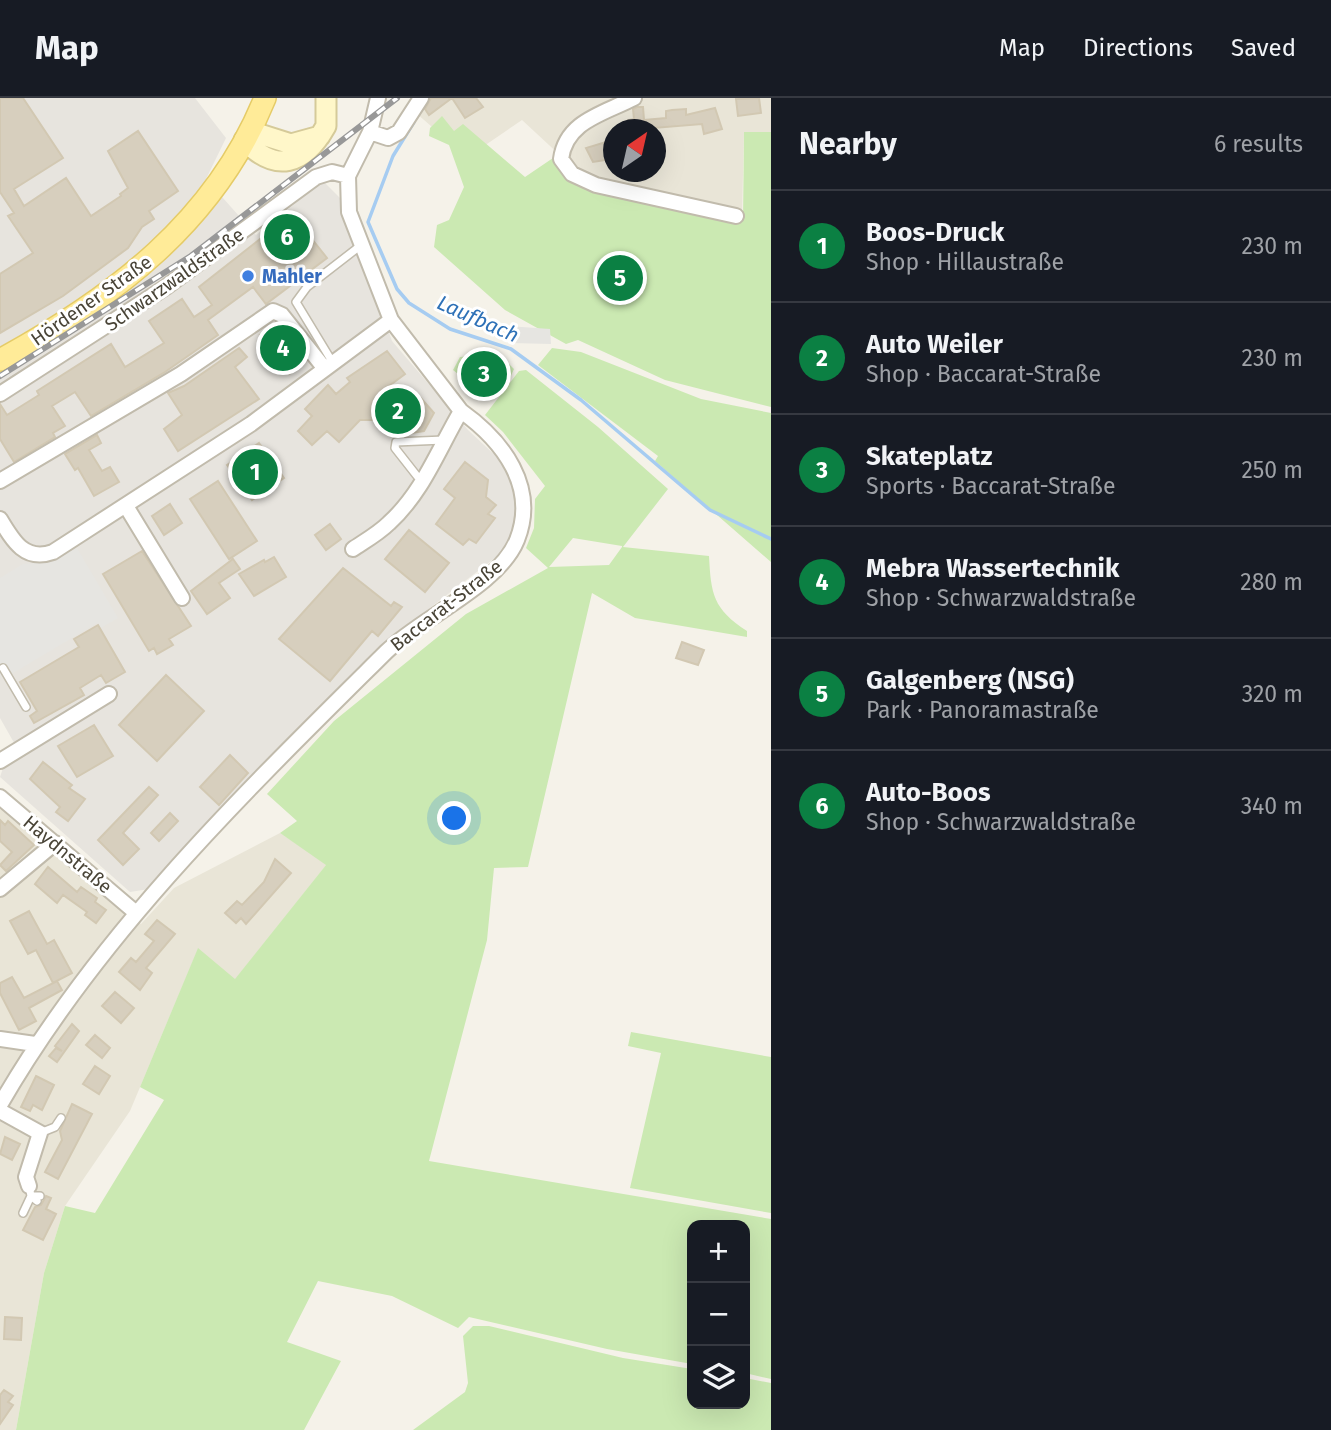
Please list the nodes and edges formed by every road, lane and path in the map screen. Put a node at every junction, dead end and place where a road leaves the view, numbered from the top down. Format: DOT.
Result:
graph roads {
  1 [pos="326,98"];
  2 [pos="378,98"];
  3 [pos="421,98"];
  4 [pos="634,98"];
  5 [pos="264,100"];
  6 [pos="370,132"];
  7 [pos="247,136"];
  8 [pos="321,136"];
  9 [pos="280,141"];
  10 [pos="265,159"];
  11 [pos="226,171"];
  12 [pos="348,176"];
  13 [pos="736,216"];
  14 [pos="360,246"];
  15 [pos="391,320"];
  16 [pos="0,360"];
  17 [pos="329,366"];
  18 [pos="0,394"];
  19 [pos="461,411"];
  20 [pos="444,439"];
  21 [pos="417,476"];
  22 [pos="0,481"];
  23 [pos="126,506"];
  24 [pos="0,519"];
  25 [pos="353,549"];
  26 [pos="182,598"];
  27 [pos="3,667"];
  28 [pos="109,694"];
  29 [pos="26,707"];
  30 [pos="0,761"];
  31 [pos="0,797"];
  32 [pos="55,844"];
  33 [pos="0,889"];
  34 [pos="135,912"];
  35 [pos="0,1039"];
  36 [pos="35,1044"];
  37 [pos="0,1105"];
  38 [pos="0,1111"];
  39 [pos="61,1118"];
  40 [pos="40,1133"];
  41 [pos="34,1195"];
  42 [pos="23,1213"];
  1 -- 8 [label="street"];
  2 -- 6 [label="street, Baccarat-Straße"];
  3 -- 6 [label="street"];
  4 -- 13 [label="street"];
  5 -- 7 [label="main road, Hördener Straße"];
  5 -- 9 [label="street"];
  6 -- 12 [label="street, Baccarat-Straße"];
  7 -- 9 [label="street"];
  7 -- 10 [label="street"];
  7 -- 11 [label="main road, Hördener Straße"];
  8 -- 9 [label="street"];
  8 -- 10 [label="street"];
  10 -- 11 [label="street"];
  11 -- 16 [label="main road, Hördener Straße"];
  12 -- 14 [label="street, Baccarat-Straße"];
  12 -- 18 [label="street, Schwarzwaldstraße"];
  14 -- 15 [label="street, Baccarat-Straße"];
  14 -- 17 [label="lane"];
  15 -- 17 [label="street"];
  15 -- 19 [label="street, Baccarat-Straße"];
  17 -- 22 [label="street"];
  17 -- 23 [label="street"];
  19 -- 20 [label="street"];
  19 -- 34 [label="street, Baccarat-Straße"];
  20 -- 21 [label="lane"];
  20 -- 25 [label="street"];
  23 -- 24 [label="street"];
  23 -- 26 [label="street"];
  27 -- 29 [label="lane"];
  28 -- 30 [label="street"];
  31 -- 32 [label="street, Haydnstraße"];
  32 -- 33 [label="street"];
  32 -- 34 [label="street, Haydnstraße"];
  34 -- 36 [label="street, Baccarat-Straße"];
  35 -- 36 [label="street"];
  36 -- 37 [label="street, Baccarat-Straße"];
  38 -- 40 [label="street"];
  39 -- 40 [label="lane"];
  40 -- 41 [label="street"];
  41 -- 42 [label="lane"];
}
